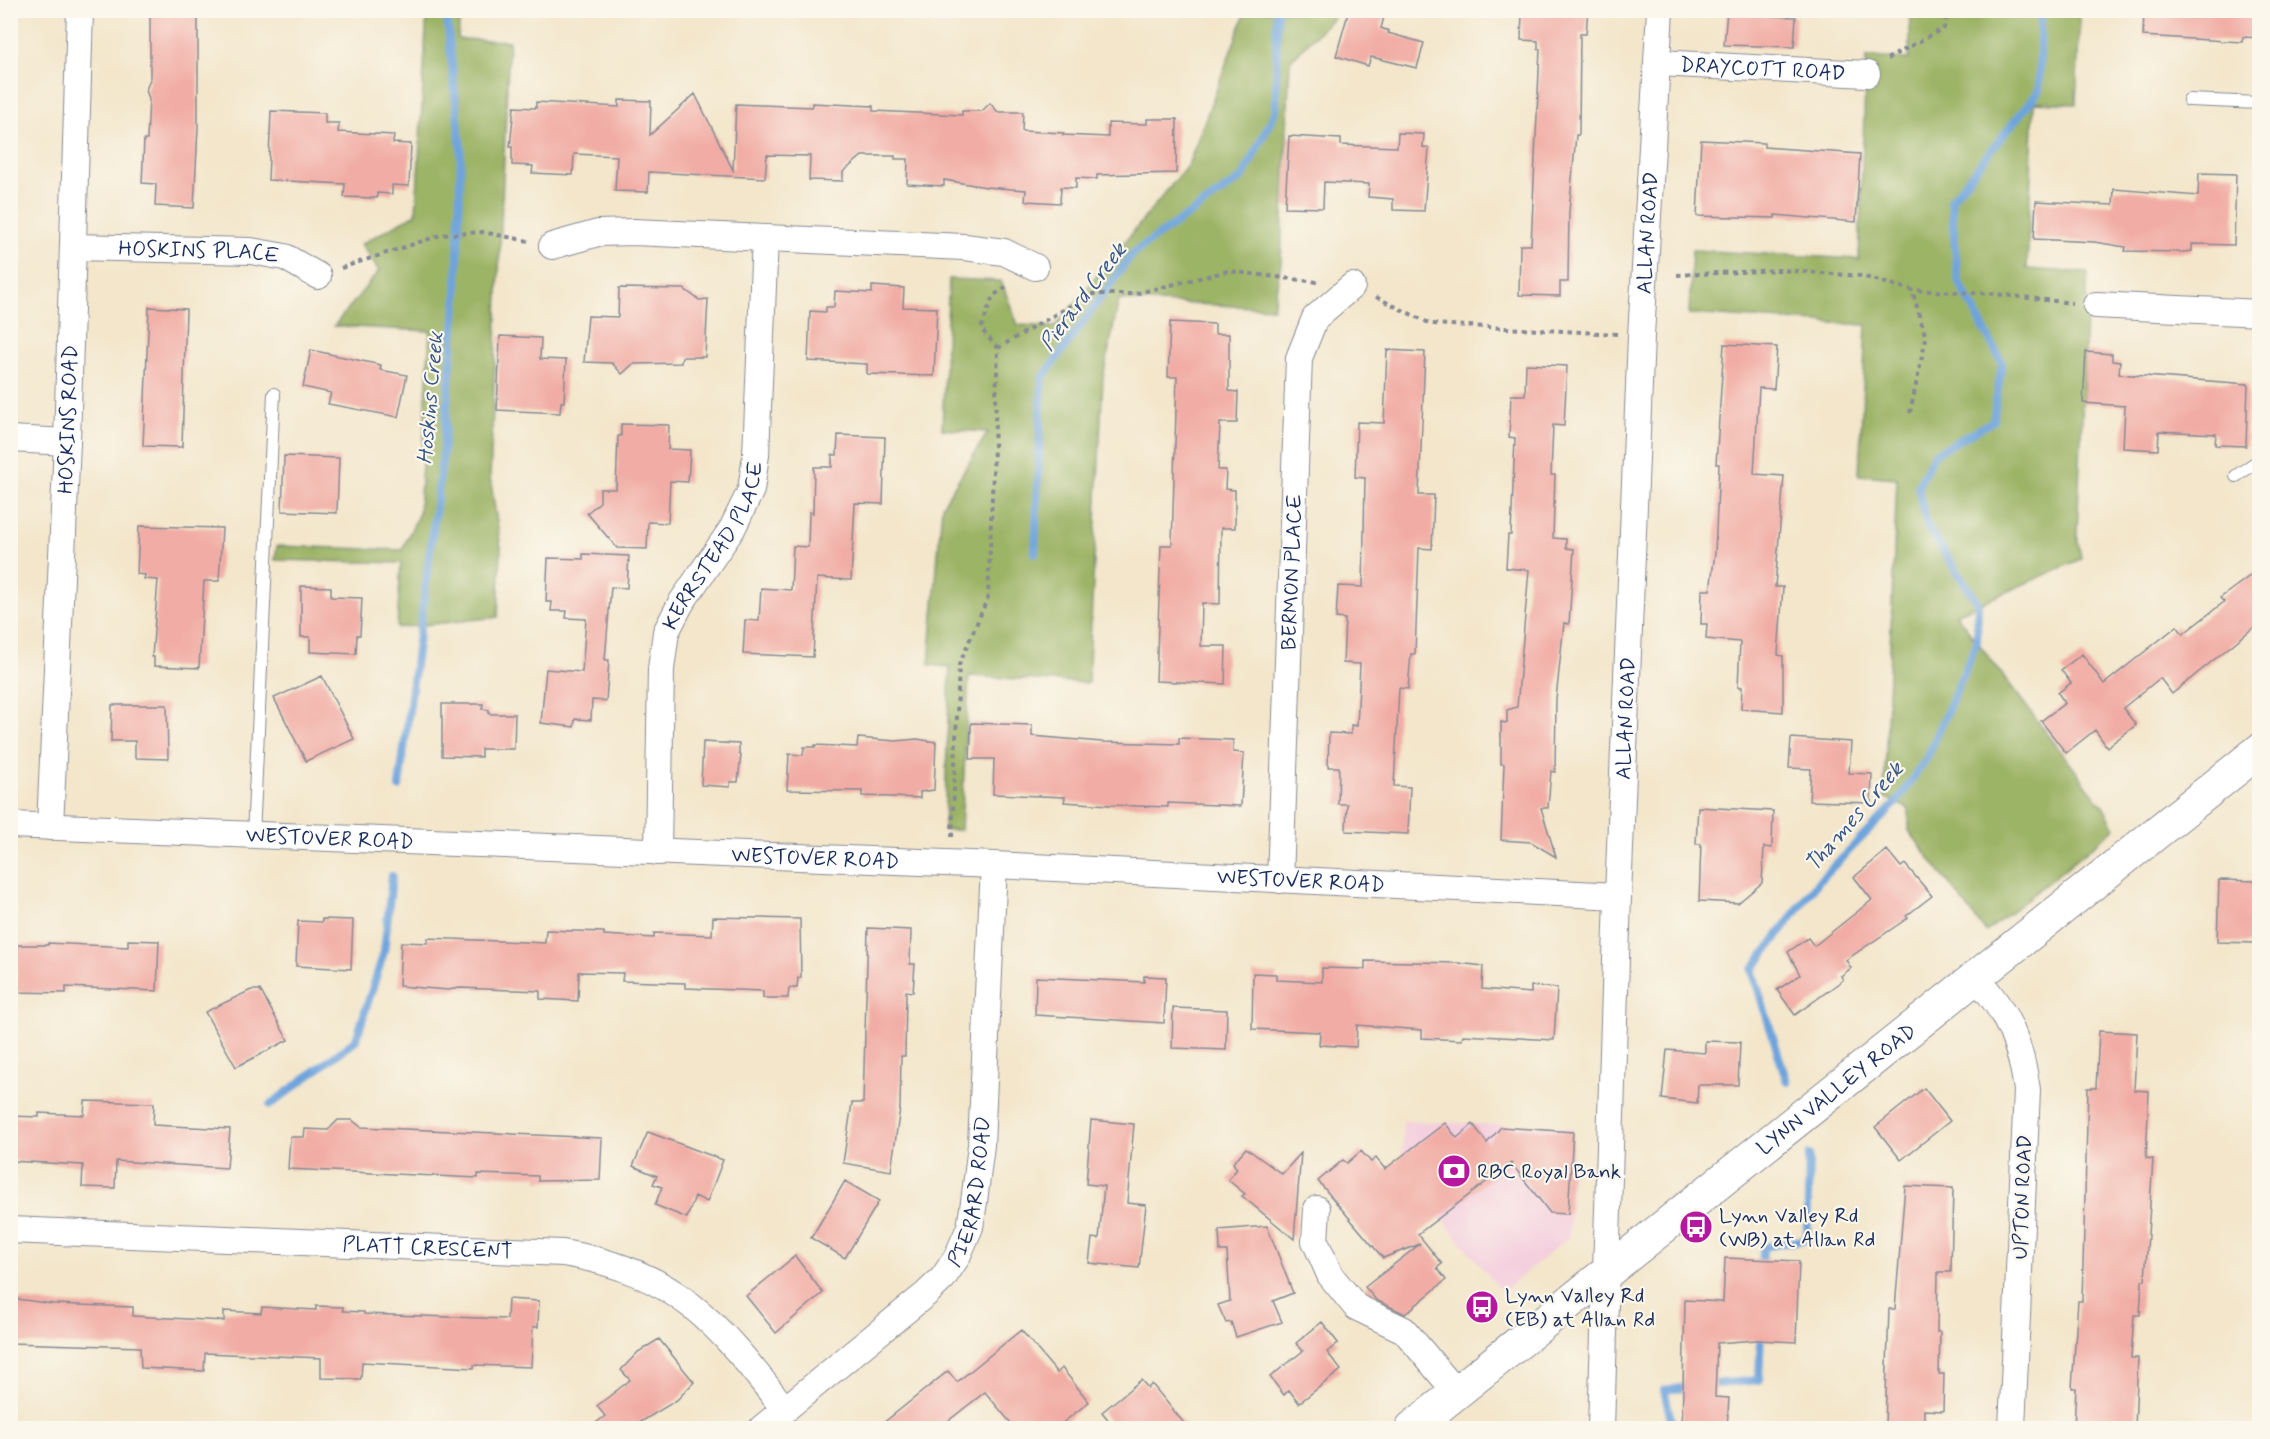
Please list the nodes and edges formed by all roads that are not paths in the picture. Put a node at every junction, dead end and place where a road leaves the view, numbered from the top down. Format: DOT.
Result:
graph roads {
  1 [pos="80,10"];
  2 [pos="1660,10"];
  3 [pos="1658,63"];
  4 [pos="1867,74"];
  5 [pos="2189,100"];
  6 [pos="2259,103"];
  7 [pos="765,238"];
  8 [pos="552,246"];
  9 [pos="73,247"];
  10 [pos="1035,267"];
  11 [pos="318,276"];
  12 [pos="1352,286"];
  13 [pos="2259,287"];
  14 [pos="2096,306"];
  15 [pos="2258,313"];
  16 [pos="274,394"];
  17 [pos="10,439"];
  18 [pos="67,442"];
  19 [pos="2259,453"];
  20 [pos="2236,476"];
  21 [pos="2259,750"];
  22 [pos="10,825"];
  23 [pos="50,827"];
  24 [pos="253,836"];
  25 [pos="658,852"];
  26 [pos="994,865"];
  27 [pos="1280,880"];
  28 [pos="1618,896"];
  29 [pos="1977,979"];
  30 [pos="1317,1209"];
  31 [pos="10,1230"];
  32 [pos="1606,1273"];
  33 [pos="1456,1392"];
  34 [pos="785,1410"];
  35 [pos="762,1428"];
  36 [pos="1412,1428"];
  37 [pos="1601,1428"];
  38 [pos="2012,1428"];
  1 -- 9 [label="street, HOSKINS ROAD"];
  2 -- 3 [label="street, ALLAN ROAD"];
  3 -- 4 [label="street, DRAYCOTT ROAD"];
  3 -- 28 [label="street, ALLAN ROAD"];
  5 -- 6 [label="lane"];
  7 -- 8 [label="street"];
  7 -- 10 [label="street"];
  7 -- 25 [label="street, KERRSTEAD PLACE"];
  9 -- 11 [label="street, HOSKINS PLACE"];
  9 -- 18 [label="street, HOSKINS ROAD"];
  12 -- 27 [label="street, BERMON PLACE"];
  13 -- 15 [label="lane"];
  14 -- 15 [label="street"];
  16 -- 24 [label="lane"];
  17 -- 18 [label="street"];
  18 -- 23 [label="street, HOSKINS ROAD"];
  19 -- 20 [label="lane"];
  21 -- 29 [label="street, LYNN VALLEY ROAD"];
  22 -- 23 [label="street, WESTOVER ROAD"];
  23 -- 24 [label="street, WESTOVER ROAD"];
  24 -- 25 [label="street, WESTOVER ROAD"];
  25 -- 26 [label="street, WESTOVER ROAD"];
  26 -- 27 [label="street, WESTOVER ROAD"];
  26 -- 34 [label="street, PIERARD ROAD"];
  27 -- 28 [label="street, WESTOVER ROAD"];
  28 -- 32 [label="street, ALLAN ROAD"];
  29 -- 32 [label="street, LYNN VALLEY ROAD"];
  29 -- 38 [label="street, UPTON ROAD"];
  30 -- 33 [label="street"];
  31 -- 34 [label="street, PLATT CRESCENT"];
  32 -- 33 [label="street, LYNN VALLEY ROAD"];
  32 -- 37 [label="street, ALLAN ROAD"];
  33 -- 36 [label="street, LYNN VALLEY ROAD"];
  34 -- 35 [label="street, PIERARD ROAD"];
}
